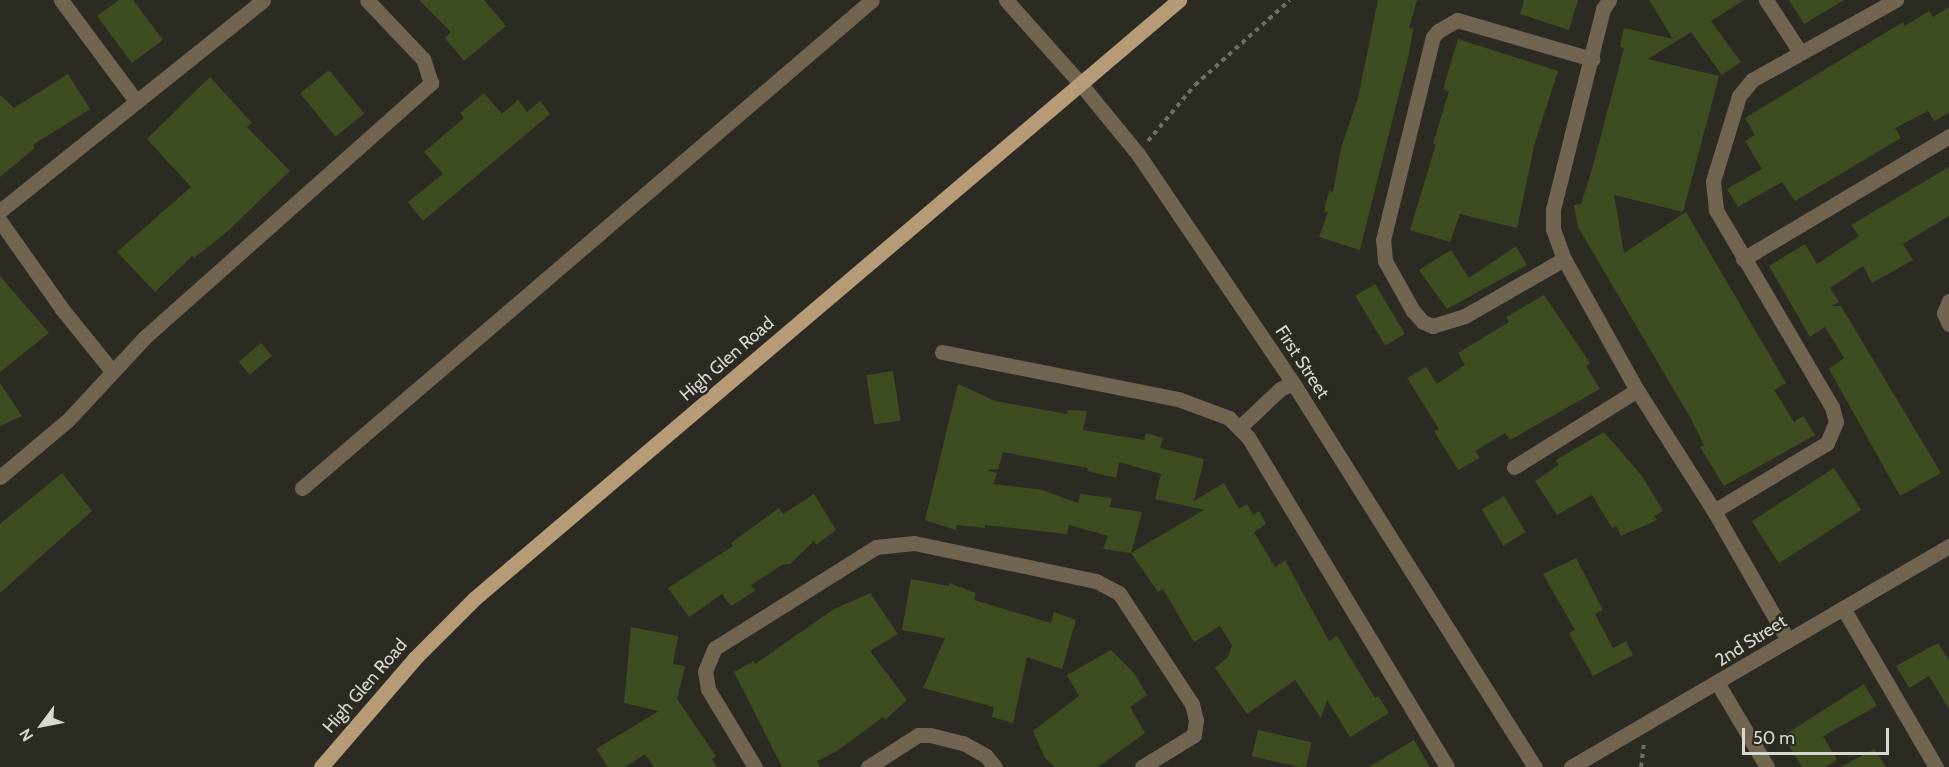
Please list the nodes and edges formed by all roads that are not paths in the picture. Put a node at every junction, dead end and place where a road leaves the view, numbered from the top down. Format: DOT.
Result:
graph roads {
  1 [pos="61,0"];
  2 [pos="263,0"];
  3 [pos="367,0"];
  4 [pos="872,0"];
  5 [pos="1006,0"];
  6 [pos="1179,0"];
  7 [pos="1609,0"];
  8 [pos="1766,0"];
  9 [pos="1896,0"];
  10 [pos="1800,52"];
  11 [pos="1592,59"];
  12 [pos="1079,82"];
  13 [pos="135,101"];
  14 [pos="1949,136"];
  15 [pos="0,211"];
  16 [pos="0,221"];
  17 [pos="1743,258"];
  18 [pos="1564,259"];
  19 [pos="1949,301"];
  20 [pos="1949,324"];
  21 [pos="942,352"];
  22 [pos="112,371"];
  23 [pos="1293,383"];
  24 [pos="1637,390"];
  25 [pos="1240,427"];
  26 [pos="1514,467"];
  27 [pos="0,477"];
  28 [pos="302,488"];
  29 [pos="1714,511"];
  30 [pos="1949,546"];
  31 [pos="1843,608"];
  32 [pos="1788,640"];
  33 [pos="1718,684"];
  34 [pos="321,767"];
  35 [pos="755,767"];
  36 [pos="868,767"];
  37 [pos="995,767"];
  38 [pos="1142,767"];
  39 [pos="1447,767"];
  40 [pos="1535,767"];
  41 [pos="1571,767"];
  42 [pos="1767,767"];
  43 [pos="1936,767"];
  1 -- 13 [label="street"];
  2 -- 13 [label="street"];
  3 -- 22 [label="street"];
  4 -- 28 [label="street"];
  5 -- 12 [label="street, First Street"];
  6 -- 12 [label="main road, High Glen Road"];
  7 -- 11 [label="street"];
  8 -- 10 [label="street"];
  9 -- 10 [label="street"];
  10 -- 17 [label="street"];
  11 -- 18 [label="street"];
  11 -- 18 [label="street"];
  12 -- 23 [label="street, First Street"];
  12 -- 34 [label="main road, High Glen Road"];
  13 -- 15 [label="street"];
  14 -- 17 [label="street"];
  16 -- 22 [label="street"];
  17 -- 29 [label="street"];
  18 -- 24 [label="street"];
  19 -- 20 [label="street"];
  21 -- 25 [label="street"];
  22 -- 27 [label="street"];
  23 -- 25 [label="street"];
  23 -- 40 [label="street, First Street"];
  24 -- 26 [label="street"];
  24 -- 29 [label="street"];
  25 -- 39 [label="street"];
  29 -- 32 [label="street"];
  30 -- 31 [label="street, 2nd Street"];
  31 -- 32 [label="street, 2nd Street"];
  31 -- 43 [label="street"];
  32 -- 33 [label="street, 2nd Street"];
  33 -- 41 [label="street, 2nd Street"];
  33 -- 42 [label="street"];
  35 -- 38 [label="street"];
  36 -- 37 [label="street"];
}
